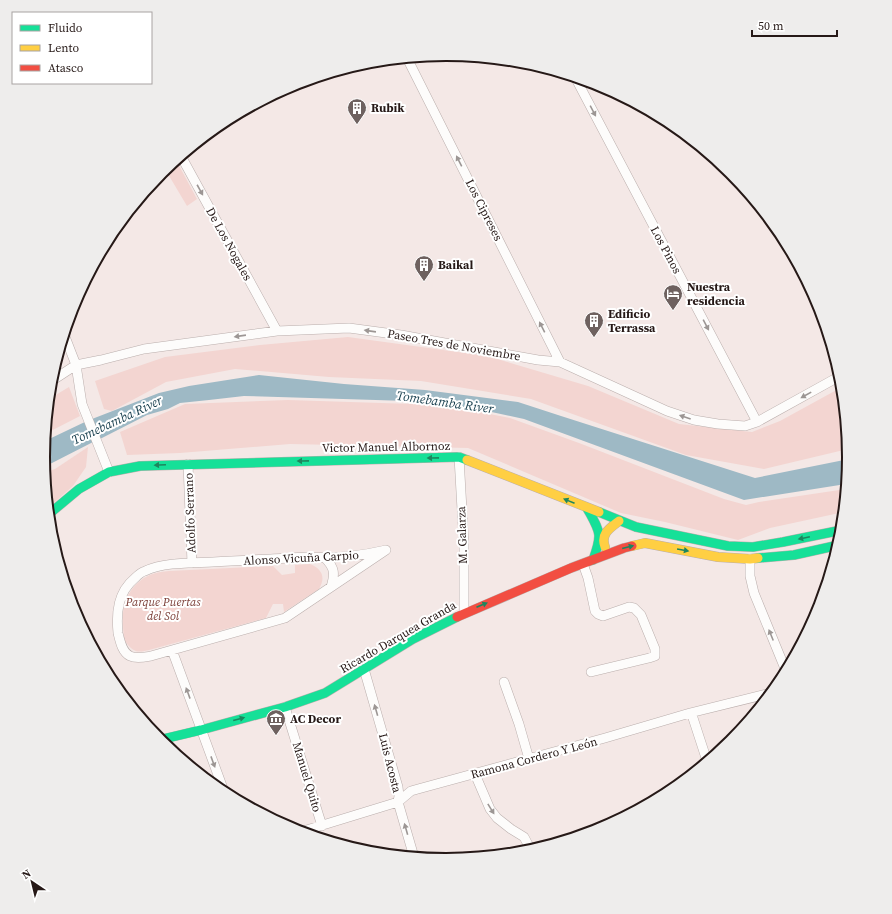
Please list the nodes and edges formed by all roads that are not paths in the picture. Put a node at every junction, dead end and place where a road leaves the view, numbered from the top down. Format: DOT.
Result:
graph roads {
  1 [pos="409,63"];
  2 [pos="579,84"];
  3 [pos="183,160"];
  4 [pos="277,331"];
  5 [pos="67,342"];
  6 [pos="560,362"];
  7 [pos="76,365"];
  8 [pos="59,376"];
  9 [pos="834,379"];
  10 [pos="757,422"];
  11 [pos="459,457"];
  12 [pos="188,464"];
  13 [pos="109,472"];
  14 [pos="587,508"];
  15 [pos="53,510"];
  16 [pos="619,521"];
  17 [pos="834,532"];
  18 [pos="832,546"];
  19 [pos="609,553"];
  20 [pos="325,558"];
  21 [pos="750,559"];
  22 [pos="593,560"];
  23 [pos="192,563"];
  24 [pos="583,564"];
  25 [pos="331,587"];
  26 [pos="464,613"];
  27 [pos="172,650"];
  28 [pos="783,664"];
  29 [pos="364,669"];
  30 [pos="591,672"];
  31 [pos="504,682"];
  32 [pos="762,695"];
  33 [pos="285,706"];
  34 [pos="690,713"];
  35 [pos="201,730"];
  36 [pos="167,738"];
  37 [pos="705,756"];
  38 [pos="529,759"];
  39 [pos="475,774"];
  40 [pos="221,782"];
  41 [pos="398,802"];
  42 [pos="322,826"];
  43 [pos="311,829"];
  44 [pos="528,844"];
  45 [pos="412,851"];
  6 -- 1 [label="street, Los Cipreses, one-way"];
  2 -- 10 [label="street, Los Pinos, one-way"];
  3 -- 4 [label="street, De Los Nogales, one-way"];
  6 -- 4 [label="street, Paseo Tres de Noviembre, one-way"];
  4 -- 7 [label="street, Paseo Tres de Noviembre, one-way"];
  5 -- 7 [label="street"];
  10 -- 6 [label="street, Paseo Tres de Noviembre, one-way"];
  7 -- 8 [label="street, Paseo Tres de Noviembre"];
  7 -- 13 [label="street"];
  9 -- 10 [label="street, Paseo Tres de Noviembre, one-way"];
  11 -- 12 [label="main road, Victor Manuel Albornoz, one-way"];
  14 -- 11 [label="main road, Victor Manuel Albornoz, one-way"];
  11 -- 26 [label="street, M. Galarza"];
  12 -- 13 [label="main road, Victor Manuel Albornoz, one-way"];
  12 -- 23 [label="street, Adolfo Serrano"];
  13 -- 15 [label="main road, Victor Manuel Albornoz"];
  14 -- 16 [label="main road, Victor Manuel Albornoz"];
  14 -- 22 [label="main road"];
  17 -- 16 [label="main road, Victor Manuel Albornoz, one-way"];
  16 -- 19 [label="main road"];
  18 -- 21 [label="main road"];
  19 -- 21 [label="main road, Ricardo Darquea Granda, one-way"];
  19 -- 22 [label="main road, Ricardo Darquea Granda"];
  20 -- 23 [label="street, Alonso Vicuña Carpio"];
  20 -- 25 [label="street"];
  20 -- 25 [label="street, Alonso Vicuña Carpio"];
  28 -- 21 [label="street, one-way"];
  22 -- 24 [label="main road, Ricardo Darquea Granda"];
  23 -- 27 [label="street, Alonso Vicuña Carpio"];
  26 -- 24 [label="main road, Ricardo Darquea Granda, one-way"];
  24 -- 30 [label="street"];
  25 -- 27 [label="street, Alonso Vicuña Carpio"];
  26 -- 29 [label="main road, Ricardo Darquea Granda"];
  35 -- 27 [label="street, one-way"];
  29 -- 33 [label="main road, Ricardo Darquea Granda"];
  41 -- 29 [label="street, Luis Acosta, one-way"];
  31 -- 38 [label="street"];
  32 -- 34 [label="street, Ramona Cordero Y León"];
  35 -- 33 [label="main road, Ricardo Darquea Granda, one-way"];
  33 -- 42 [label="street, Manuel Quito"];
  34 -- 37 [label="street"];
  34 -- 38 [label="street, Ramona Cordero Y León"];
  35 -- 36 [label="main road, Ricardo Darquea Granda"];
  35 -- 40 [label="street, one-way"];
  38 -- 39 [label="street, Ramona Cordero Y León"];
  39 -- 41 [label="street, Ramona Cordero Y León"];
  39 -- 44 [label="street, one-way"];
  41 -- 42 [label="street, Ramona Cordero Y León"];
  45 -- 41 [label="street, Luis Acosta, one-way"];
  42 -- 43 [label="street, Ramona Cordero Y León"];
}
